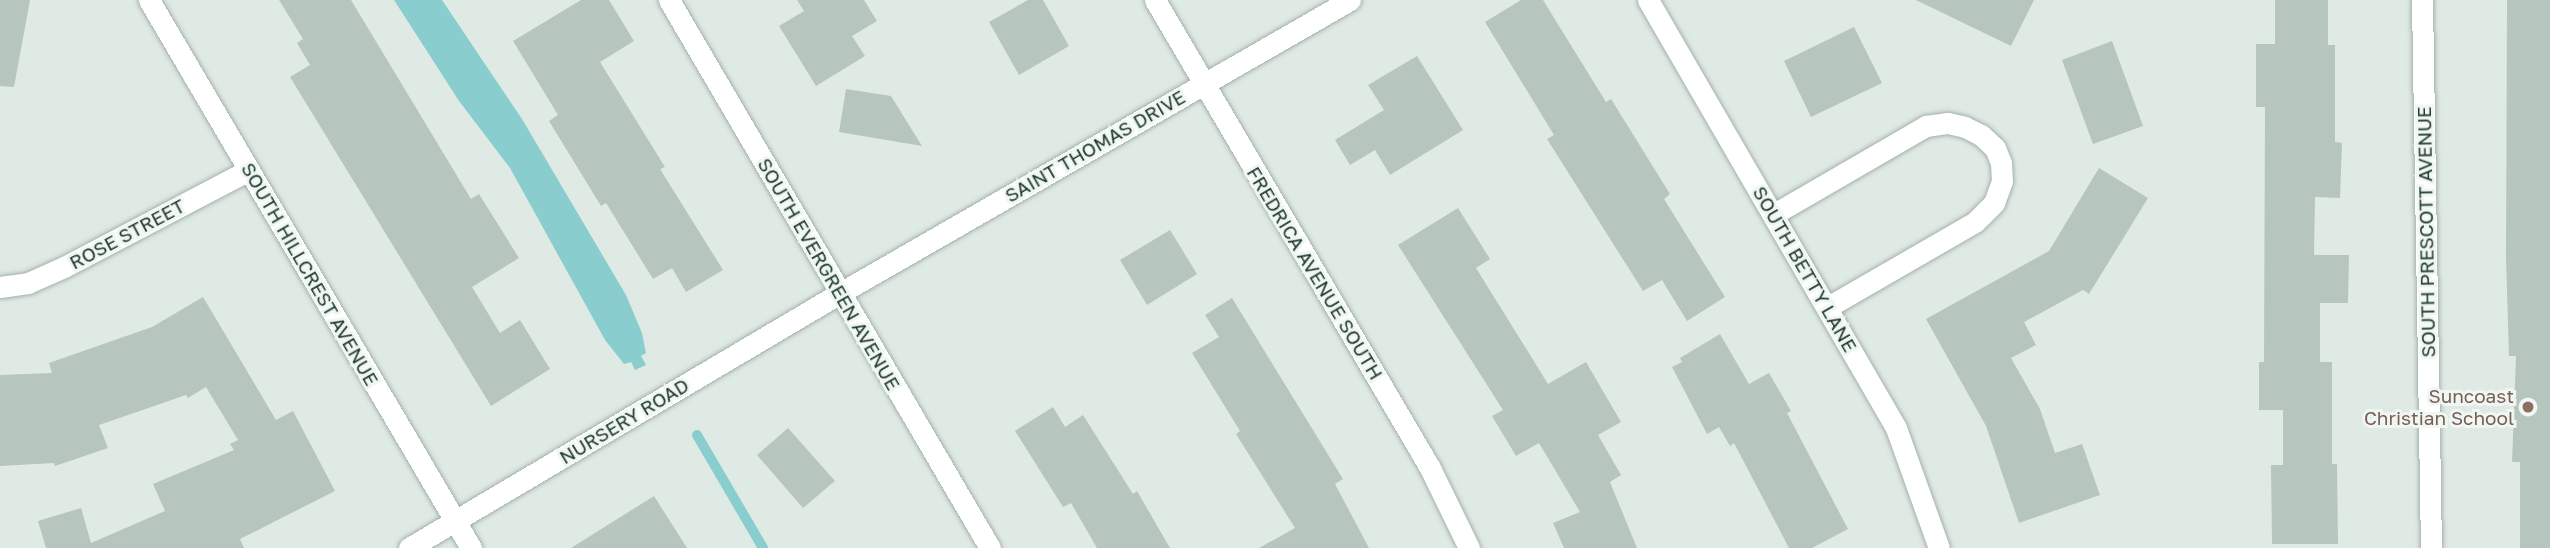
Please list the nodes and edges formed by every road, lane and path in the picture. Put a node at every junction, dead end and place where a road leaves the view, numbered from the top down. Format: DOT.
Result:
graph roads {
  1 [pos="149,0"];
  2 [pos="669,0"];
  3 [pos="1155,0"];
  4 [pos="1350,0"];
  5 [pos="1648,0"];
  6 [pos="2422,0"];
  7 [pos="1203,84"];
  8 [pos="250,170"];
  9 [pos="1774,214"];
  10 [pos="0,287"];
  11 [pos="840,293"];
  12 [pos="1829,307"];
  13 [pos="455,522"];
  14 [pos="409,548"];
  15 [pos="471,548"];
  16 [pos="990,548"];
  17 [pos="1469,548"];
  18 [pos="1939,548"];
  19 [pos="2431,548"];
  1 -- 8 [label="street, SOUTH HILLCREST AVENUE"];
  2 -- 11 [label="street, SOUTH EVERGREEN AVENUE"];
  3 -- 7 [label="street, FREDRICA AVENUE SOUTH"];
  4 -- 7 [label="street, SAINT THOMAS DRIVE"];
  5 -- 9 [label="street, SOUTH BETTY LANE"];
  6 -- 19 [label="street, SOUTH PRESCOTT AVENUE"];
  7 -- 11 [label="street, SAINT THOMAS DRIVE"];
  7 -- 17 [label="street, FREDRICA AVENUE SOUTH"];
  8 -- 10 [label="street, ROSE STREET"];
  8 -- 13 [label="street, SOUTH HILLCREST AVENUE"];
  9 -- 12 [label="street, SOUTH BETTY LANE"];
  9 -- 12 [label="street"];
  11 -- 13 [label="street, NURSERY ROAD"];
  11 -- 16 [label="street, SOUTH EVERGREEN AVENUE"];
  12 -- 18 [label="street, SOUTH BETTY LANE"];
  13 -- 14 [label="street, NURSERY ROAD"];
  13 -- 15 [label="street, SOUTH HILLCREST AVENUE"];
}
